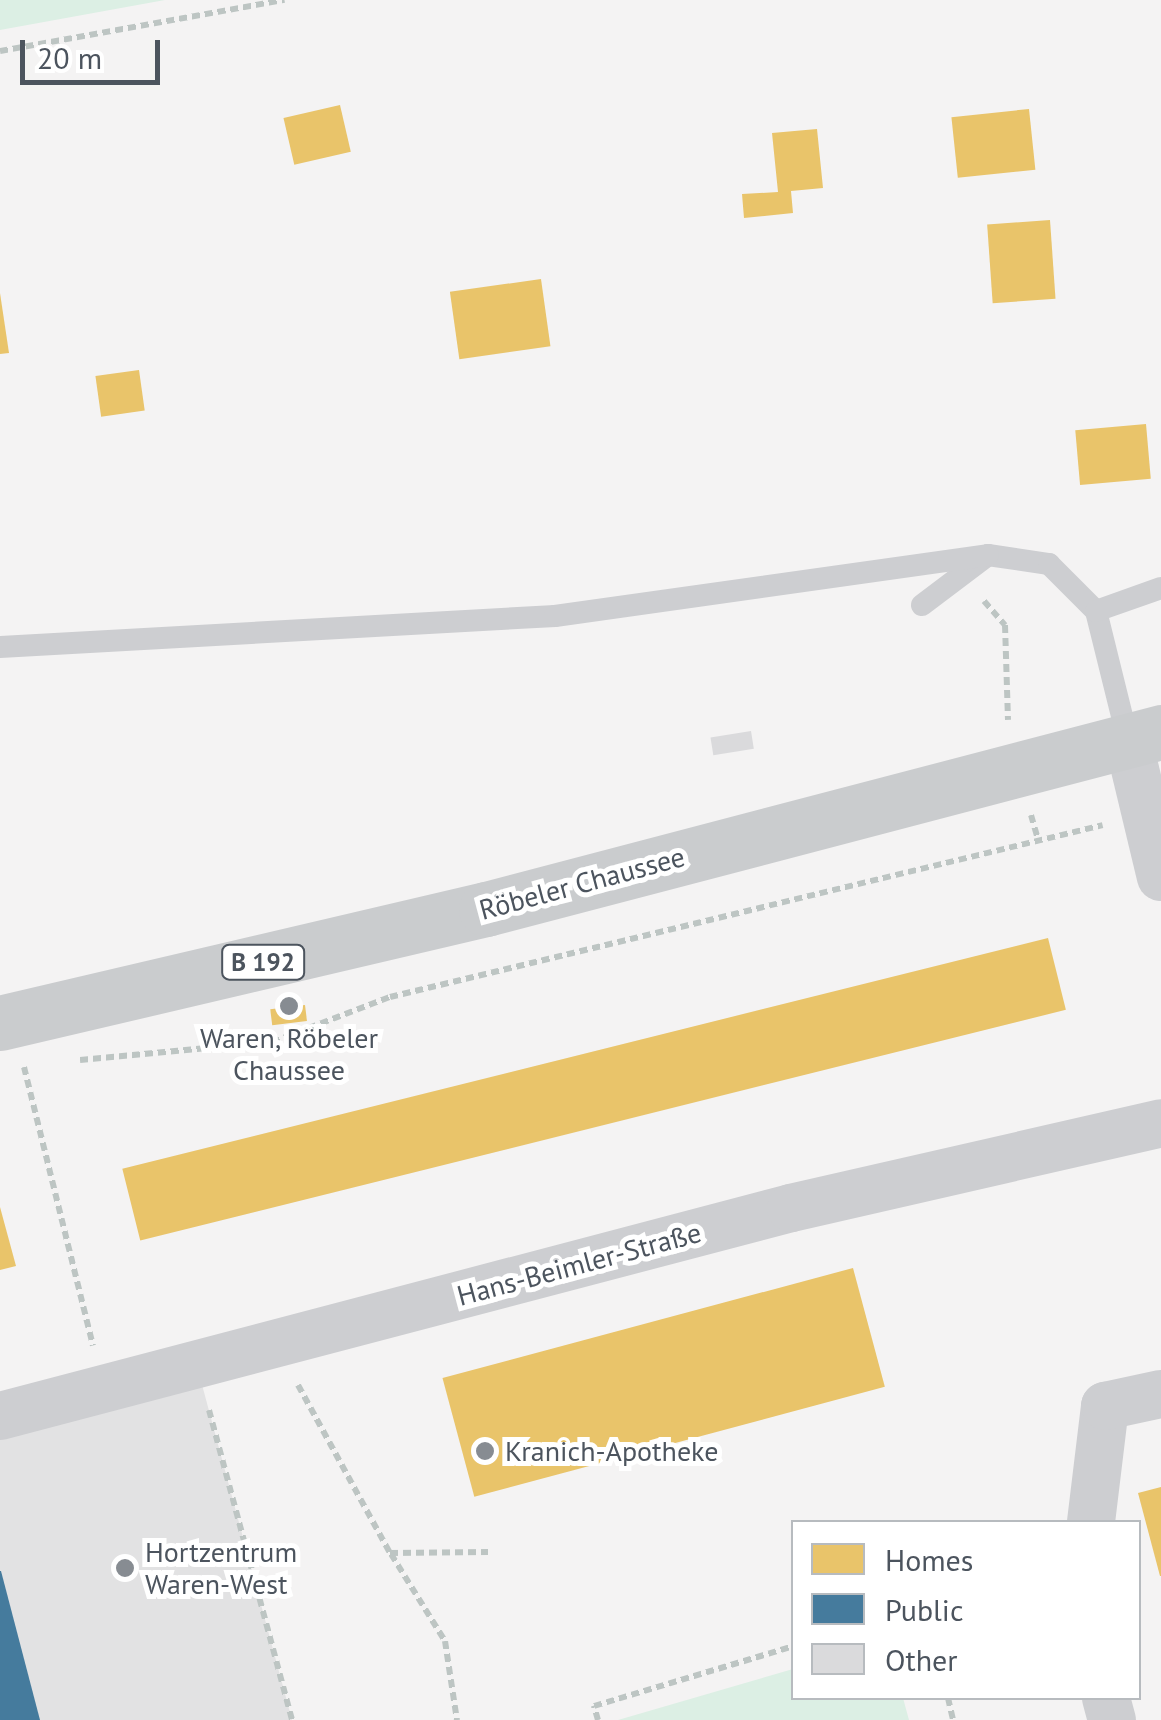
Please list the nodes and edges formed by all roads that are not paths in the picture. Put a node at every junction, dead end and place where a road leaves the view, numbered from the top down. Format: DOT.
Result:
graph roads {
  1 [pos="988,555"];
  2 [pos="1161,588"];
  3 [pos="922,605"];
  4 [pos="1096,611"];
  5 [pos="0,647"];
  6 [pos="1144,736"];
  7 [pos="1161,877"];
  8 [pos="12,1052"];
  9 [pos="1161,1123"];
  10 [pos="1161,1394"];
  11 [pos="0,1416"];
  12 [pos="1091,1520"];
  1 -- 3 [label="lane"];
  1 -- 4 [label="lane"];
  1 -- 5 [label="lane"];
  2 -- 4 [label="lane"];
  4 -- 6 [label="lane"];
  6 -- 7 [label="street"];
  6 -- 8 [label="main road, Röbeler Chaussee / B 192"];
  9 -- 11 [label="street, Hans-Beimler-Straße"];
  10 -- 12 [label="street"];
}
